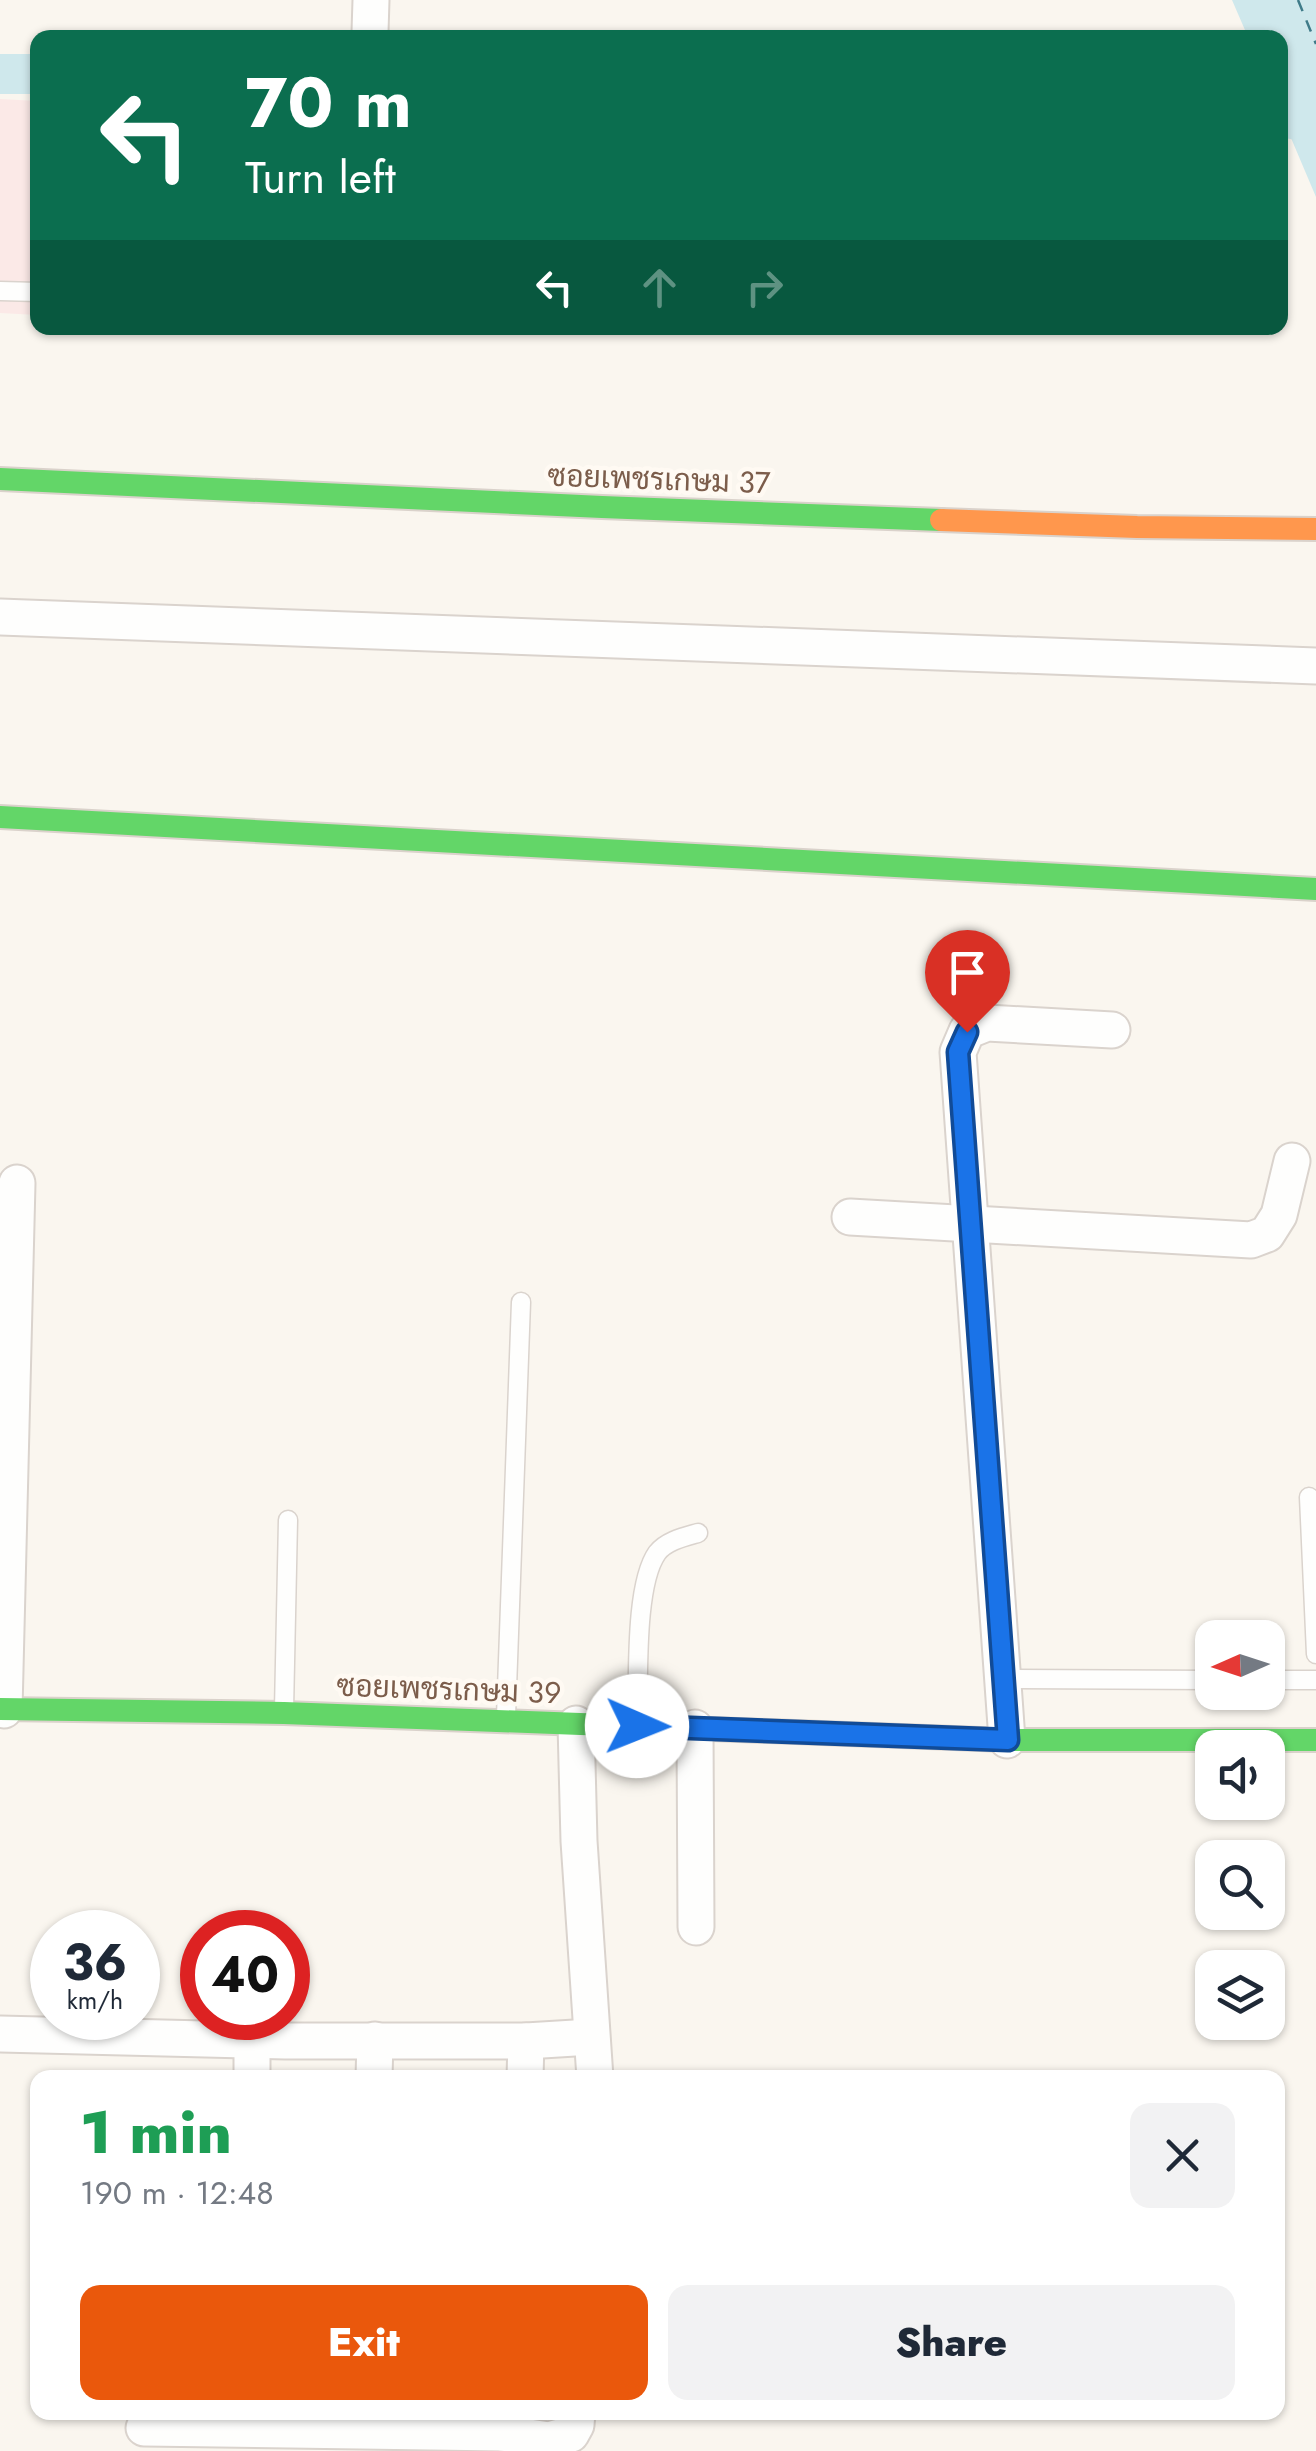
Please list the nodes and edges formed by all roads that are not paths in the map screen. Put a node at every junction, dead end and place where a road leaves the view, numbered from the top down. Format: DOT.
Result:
graph roads {
  1 [pos="0,290"];
  2 [pos="30,292"];
  3 [pos="0,479"];
  4 [pos="1316,529"];
  5 [pos="0,617"];
  6 [pos="1316,666"];
  7 [pos="0,817"];
  8 [pos="1316,889"];
  9 [pos="1112,1030"];
  10 [pos="1292,1161"];
  11 [pos="17,1183"];
  12 [pos="850,1217"];
  13 [pos="970,1225"];
  14 [pos="521,1302"];
  15 [pos="1310,1497"];
  16 [pos="288,1520"];
  17 [pos="698,1533"];
  18 [pos="1316,1654"];
  19 [pos="1003,1679"];
  20 [pos="1195,1680"];
  21 [pos="1285,1680"];
  22 [pos="1316,1680"];
  23 [pos="2,1710"];
  24 [pos="284,1713"];
  25 [pos="506,1722"];
  26 [pos="576,1724"];
  27 [pos="637,1726"];
  28 [pos="695,1728"];
  29 [pos="1008,1740"];
  30 [pos="1316,1740"];
  31 [pos="696,1927"];
  32 [pos="0,2034"];
  33 [pos="592,2037"];
  34 [pos="375,2040"];
  35 [pos="252,2041"];
  36 [pos="526,2041"];
  37 [pos="252,2070"];
  38 [pos="374,2070"];
  39 [pos="525,2070"];
  40 [pos="594,2070"];
  41 [pos="576,2420"];
  42 [pos="246,2421"];
  43 [pos="363,2422"];
  44 [pos="503,2423"];
  45 [pos="144,2428"];
  46 [pos="454,2442"];
  1 -- 2 [label="lane"];
  3 -- 4 [label="street, ซอยเพชรเกษม 37"];
  5 -- 6 [label="street"];
  7 -- 8 [label="street"];
  9 -- 13 [label="street"];
  10 -- 13 [label="street"];
  11 -- 23 [label="street"];
  12 -- 13 [label="street"];
  13 -- 19 [label="street"];
  14 -- 25 [label="lane"];
  15 -- 18 [label="lane"];
  16 -- 24 [label="lane"];
  17 -- 27 [label="lane"];
  19 -- 20 [label="lane"];
  19 -- 29 [label="street"];
  21 -- 22 [label="lane"];
  23 -- 24 [label="street, ซอยเพชรเกษม 39"];
  24 -- 25 [label="street, ซอยเพชรเกษม 39"];
  25 -- 26 [label="street, ซอยเพชรเกษม 39"];
  26 -- 27 [label="street, ซอยเพชรเกษม 39"];
  26 -- 33 [label="street"];
  27 -- 28 [label="street, ซอยเพชรเกษม 39"];
  28 -- 29 [label="street, ซอยเพชรเกษม 39"];
  28 -- 31 [label="street"];
  29 -- 30 [label="street, ซอยเพชรเกษม 39"];
  32 -- 35 [label="street"];
  33 -- 36 [label="street"];
  33 -- 40 [label="street"];
  34 -- 35 [label="street"];
  34 -- 36 [label="street"];
  34 -- 38 [label="street"];
  35 -- 37 [label="street"];
  36 -- 39 [label="street"];
  41 -- 44 [label="street"];
  42 -- 43 [label="street"];
  42 -- 45 [label="street"];
  43 -- 46 [label="street"];
  44 -- 46 [label="street"];
}
